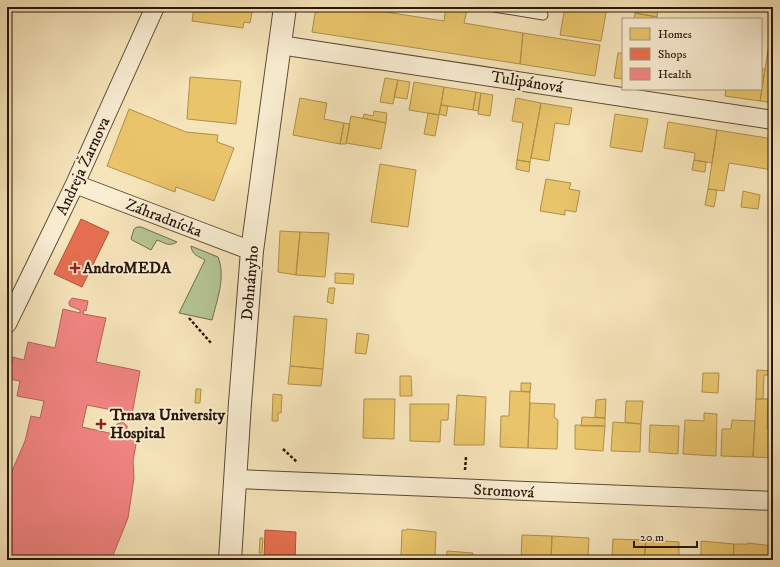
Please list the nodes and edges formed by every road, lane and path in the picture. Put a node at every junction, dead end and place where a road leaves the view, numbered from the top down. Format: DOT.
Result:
graph roads {
  1 [pos="155,7"];
  2 [pos="285,7"];
  3 [pos="494,7"];
  4 [pos="543,15"];
  5 [pos="280,45"];
  6 [pos="773,120"];
  7 [pos="75,184"];
  8 [pos="252,251"];
  9 [pos="10,313"];
  10 [pos="189,318"];
  11 [pos="211,343"];
  12 [pos="7,368"];
  13 [pos="11,370"];
  14 [pos="283,449"];
  15 [pos="466,457"];
  16 [pos="303,467"];
  17 [pos="465,470"];
  18 [pos="235,479"];
  19 [pos="773,502"];
  20 [pos="230,560"];
  1 -- 7 [label="street, Andreja Žarnova"];
  2 -- 5 [label="street, Dohnányho"];
  3 -- 4 [label="lane"];
  5 -- 6 [label="street, Tulipánová"];
  5 -- 8 [label="street, Dohnányho"];
  7 -- 8 [label="street, Záhradnícka"];
  7 -- 9 [label="street, Andreja Žarnova"];
  8 -- 18 [label="street, Dohnányho"];
  10 -- 11 [label="path"];
  12 -- 13 [label="path"];
  14 -- 16 [label="path"];
  15 -- 17 [label="path"];
  18 -- 19 [label="street, Stromová"];
  18 -- 20 [label="street, Dohnányho"];
}
